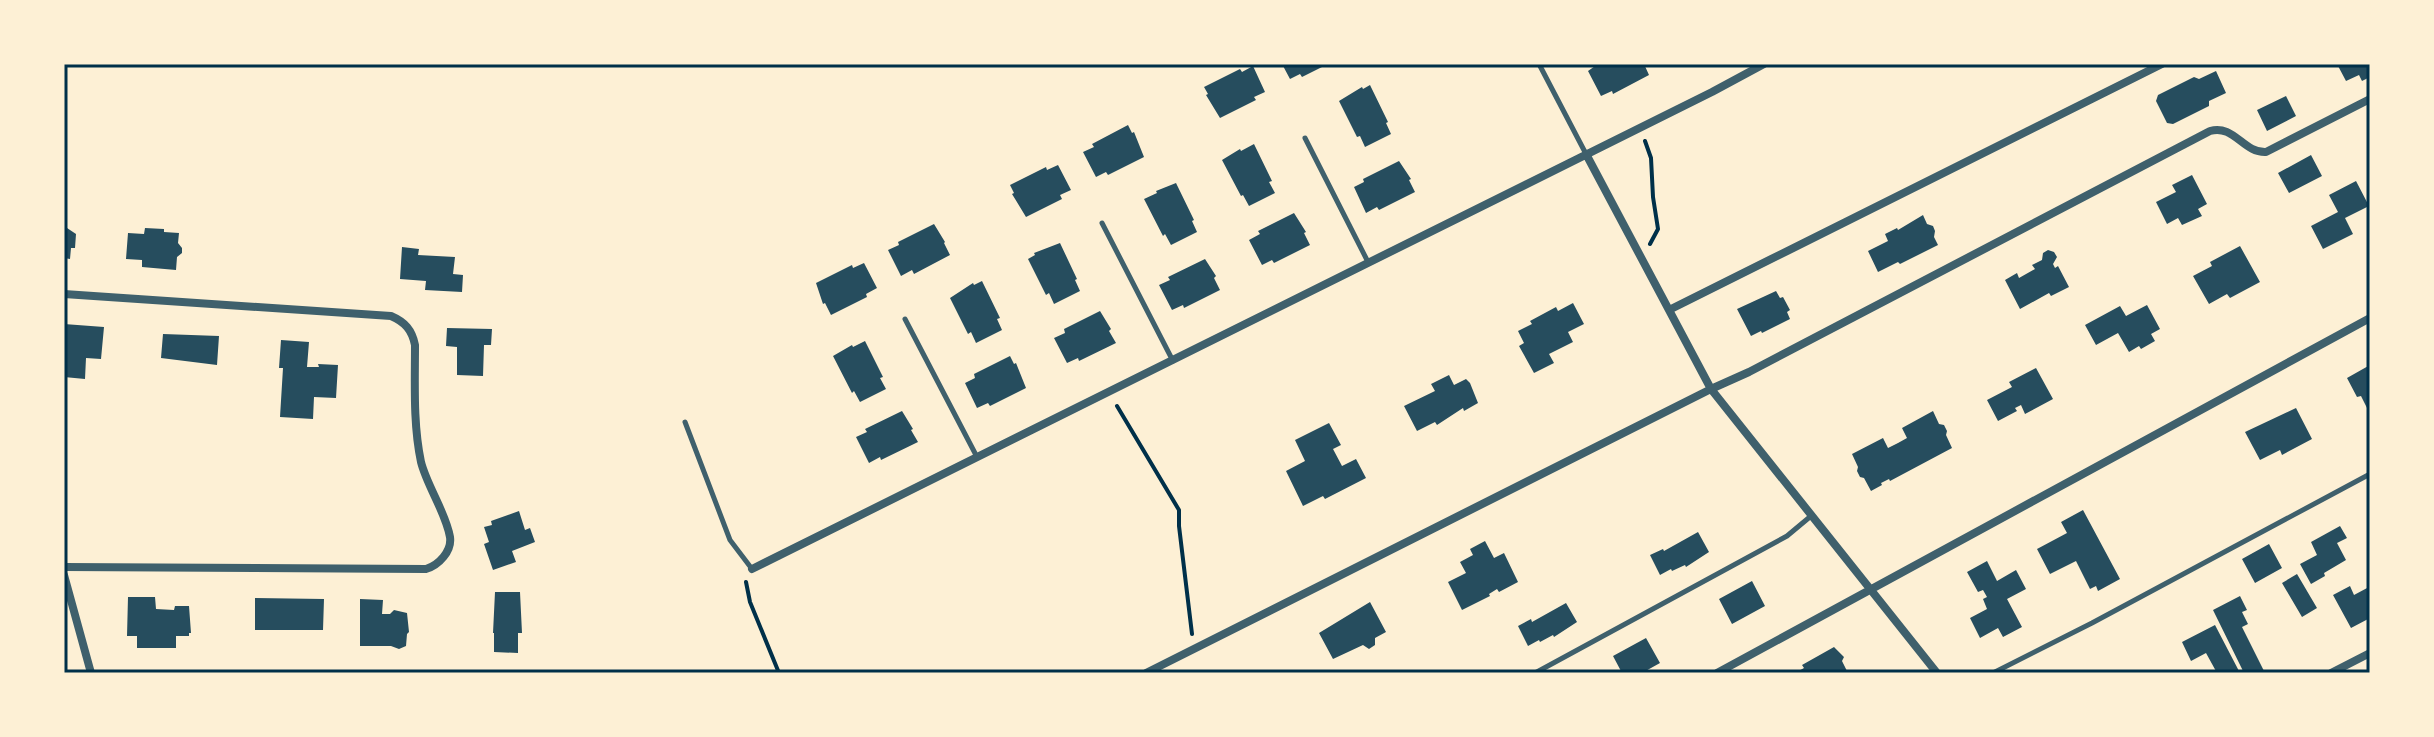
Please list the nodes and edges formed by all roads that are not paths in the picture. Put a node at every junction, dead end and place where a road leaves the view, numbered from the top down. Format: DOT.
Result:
graph roads {
  1 [pos="1539,64"];
  2 [pos="1764,64"];
  3 [pos="2162,64"];
  4 [pos="2370,99"];
  5 [pos="1305,138"];
  6 [pos="1586,154"];
  7 [pos="1102,223"];
  8 [pos="1368,262"];
  9 [pos="64,294"];
  10 [pos="1669,310"];
  11 [pos="2370,318"];
  12 [pos="905,319"];
  13 [pos="1173,362"];
  14 [pos="1711,389"];
  15 [pos="685,422"];
  16 [pos="977,457"];
  17 [pos="2370,474"];
  18 [pos="1811,516"];
  19 [pos="64,567"];
  20 [pos="752,569"];
  21 [pos="64,575"];
  22 [pos="1871,591"];
  23 [pos="2370,653"];
  24 [pos="91,673"];
  25 [pos="1146,673"];
  26 [pos="1535,673"];
  27 [pos="1717,673"];
  28 [pos="1937,673"];
  29 [pos="1993,673"];
  30 [pos="2331,673"];
  1 -- 6 [label="lane"];
  2 -- 6 [label="street"];
  3 -- 10 [label="street"];
  4 -- 14 [label="street"];
  5 -- 8 [label="lane"];
  6 -- 8 [label="street"];
  6 -- 10 [label="street"];
  7 -- 13 [label="lane"];
  8 -- 13 [label="street"];
  9 -- 19 [label="street"];
  10 -- 14 [label="street"];
  11 -- 22 [label="street"];
  12 -- 16 [label="lane"];
  13 -- 16 [label="street"];
  14 -- 18 [label="street"];
  14 -- 25 [label="street"];
  15 -- 20 [label="lane"];
  16 -- 20 [label="street"];
  17 -- 29 [label="lane"];
  18 -- 22 [label="street"];
  18 -- 26 [label="lane"];
  21 -- 24 [label="street"];
  22 -- 27 [label="street"];
  22 -- 28 [label="street"];
  23 -- 30 [label="street"];
}
